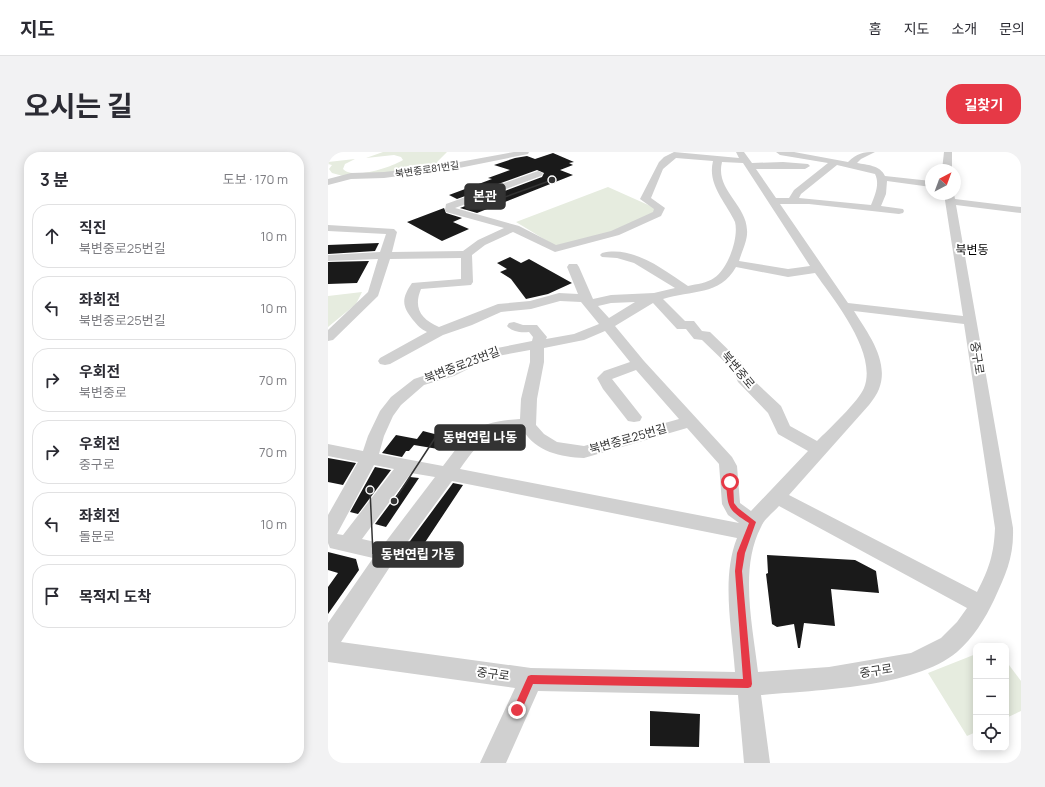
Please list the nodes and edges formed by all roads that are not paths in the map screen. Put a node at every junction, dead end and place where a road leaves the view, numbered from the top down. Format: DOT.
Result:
graph roads {
  1 [pos="526,152"];
  2 [pos="780,152"];
  3 [pos="868,152"];
  4 [pos="947,152"];
  5 [pos="811,155"];
  6 [pos="718,159"];
  7 [pos="745,160"];
  8 [pos="835,162"];
  9 [pos="947,164"];
  10 [pos="850,165"];
  11 [pos="824,171"];
  12 [pos="838,173"];
  13 [pos="538,174"];
  14 [pos="867,178"];
  15 [pos="882,179"];
  16 [pos="328,182"];
  17 [pos="925,183"];
  18 [pos="793,200"];
  19 [pos="949,200"];
  20 [pos="961,200"];
  21 [pos="773,201"];
  22 [pos="875,208"];
  23 [pos="1021,210"];
  24 [pos="900,211"];
  25 [pos="328,228"];
  26 [pos="515,228"];
  27 [pos="466,255"];
  28 [pos="606,255"];
  29 [pos="386,256"];
  30 [pos="328,258"];
  31 [pos="733,263"];
  32 [pos="573,267"];
  33 [pos="818,269"];
  34 [pos="686,290"];
  35 [pos="655,297"];
  36 [pos="588,301"];
  37 [pos="844,306"];
  38 [pos="971,321"];
  39 [pos="514,326"];
  40 [pos="609,326"];
  41 [pos="438,332"];
  42 [pos="328,337"];
  43 [pos="537,346"];
  44 [pos="385,361"];
  45 [pos="639,364"];
  46 [pos="634,417"];
  47 [pos="690,421"];
  48 [pos="528,425"];
  49 [pos="328,450"];
  50 [pos="818,450"];
  51 [pos="369,458"];
  52 [pos="406,466"];
  53 [pos="447,474"];
  54 [pos="777,497"];
  55 [pos="750,527"];
  56 [pos="328,532"];
  57 [pos="328,540"];
  58 [pos="347,544"];
  59 [pos="388,553"];
  60 [pos="981,605"];
  61 [pos="328,642"];
  62 [pos="328,651"];
  63 [pos="531,680"];
  64 [pos="748,684"];
  65 [pos="493,763"];
  66 [pos="757,763"];
  1 -- 16 [label="street, 북변중로81번길"];
  2 -- 5 [label="street"];
  3 -- 10 [label="street"];
  4 -- 9 [label="street"];
  5 -- 8 [label="street"];
  6 -- 7 [label="street"];
  6 -- 26 [label="street"];
  6 -- 31 [label="street"];
  7 -- 11 [label="street"];
  7 -- 21 [label="street"];
  8 -- 10 [label="street"];
  8 -- 11 [label="street"];
  10 -- 15 [label="street"];
  11 -- 12 [label="street"];
  11 -- 18 [label="street"];
  13 -- 26 [label="street"];
  14 -- 15 [label="street"];
  15 -- 17 [label="street"];
  15 -- 22 [label="street"];
  18 -- 21 [label="street"];
  18 -- 22 [label="street"];
  19 -- 38 [label="street, 중구로"];
  20 -- 23 [label="street"];
  21 -- 33 [label="street"];
  22 -- 24 [label="street"];
  25 -- 29 [label="street"];
  26 -- 27 [label="street"];
  27 -- 29 [label="street"];
  27 -- 41 [label="street"];
  28 -- 34 [label="street"];
  29 -- 30 [label="street"];
  29 -- 42 [label="street"];
  31 -- 33 [label="street"];
  31 -- 34 [label="street"];
  32 -- 36 [label="street"];
  33 -- 37 [label="street"];
  34 -- 35 [label="street"];
  35 -- 36 [label="street"];
  35 -- 40 [label="street"];
  35 -- 50 [label="street, 북변중로"];
  36 -- 40 [label="street"];
  36 -- 41 [label="street"];
  37 -- 38 [label="street"];
  37 -- 50 [label="street"];
  38 -- 60 [label="street, 중구로"];
  39 -- 43 [label="street"];
  40 -- 43 [label="street"];
  40 -- 45 [label="street"];
  41 -- 44 [label="street"];
  43 -- 48 [label="street"];
  43 -- 51 [label="street, 북변중로23번길"];
  45 -- 46 [label="street, 북변중로25번길"];
  45 -- 47 [label="street"];
  47 -- 48 [label="street, 북변중로25번길"];
  47 -- 55 [label="street"];
  48 -- 53 [label="street"];
  49 -- 51 [label="street"];
  50 -- 54 [label="street"];
  51 -- 52 [label="street"];
  51 -- 56 [label="street, 북변중로23번길"];
  52 -- 53 [label="street"];
  52 -- 58 [label="street"];
  53 -- 55 [label="street"];
  53 -- 59 [label="street"];
  54 -- 55 [label="street"];
  54 -- 60 [label="street"];
  55 -- 64 [label="street"];
  57 -- 58 [label="street"];
  58 -- 59 [label="street"];
  59 -- 61 [label="street"];
  60 -- 64 [label="street, 중구로"];
  62 -- 63 [label="street, 중구로"];
  63 -- 64 [label="street, 중구로"];
  63 -- 65 [label="street"];
  64 -- 66 [label="street"];
}
